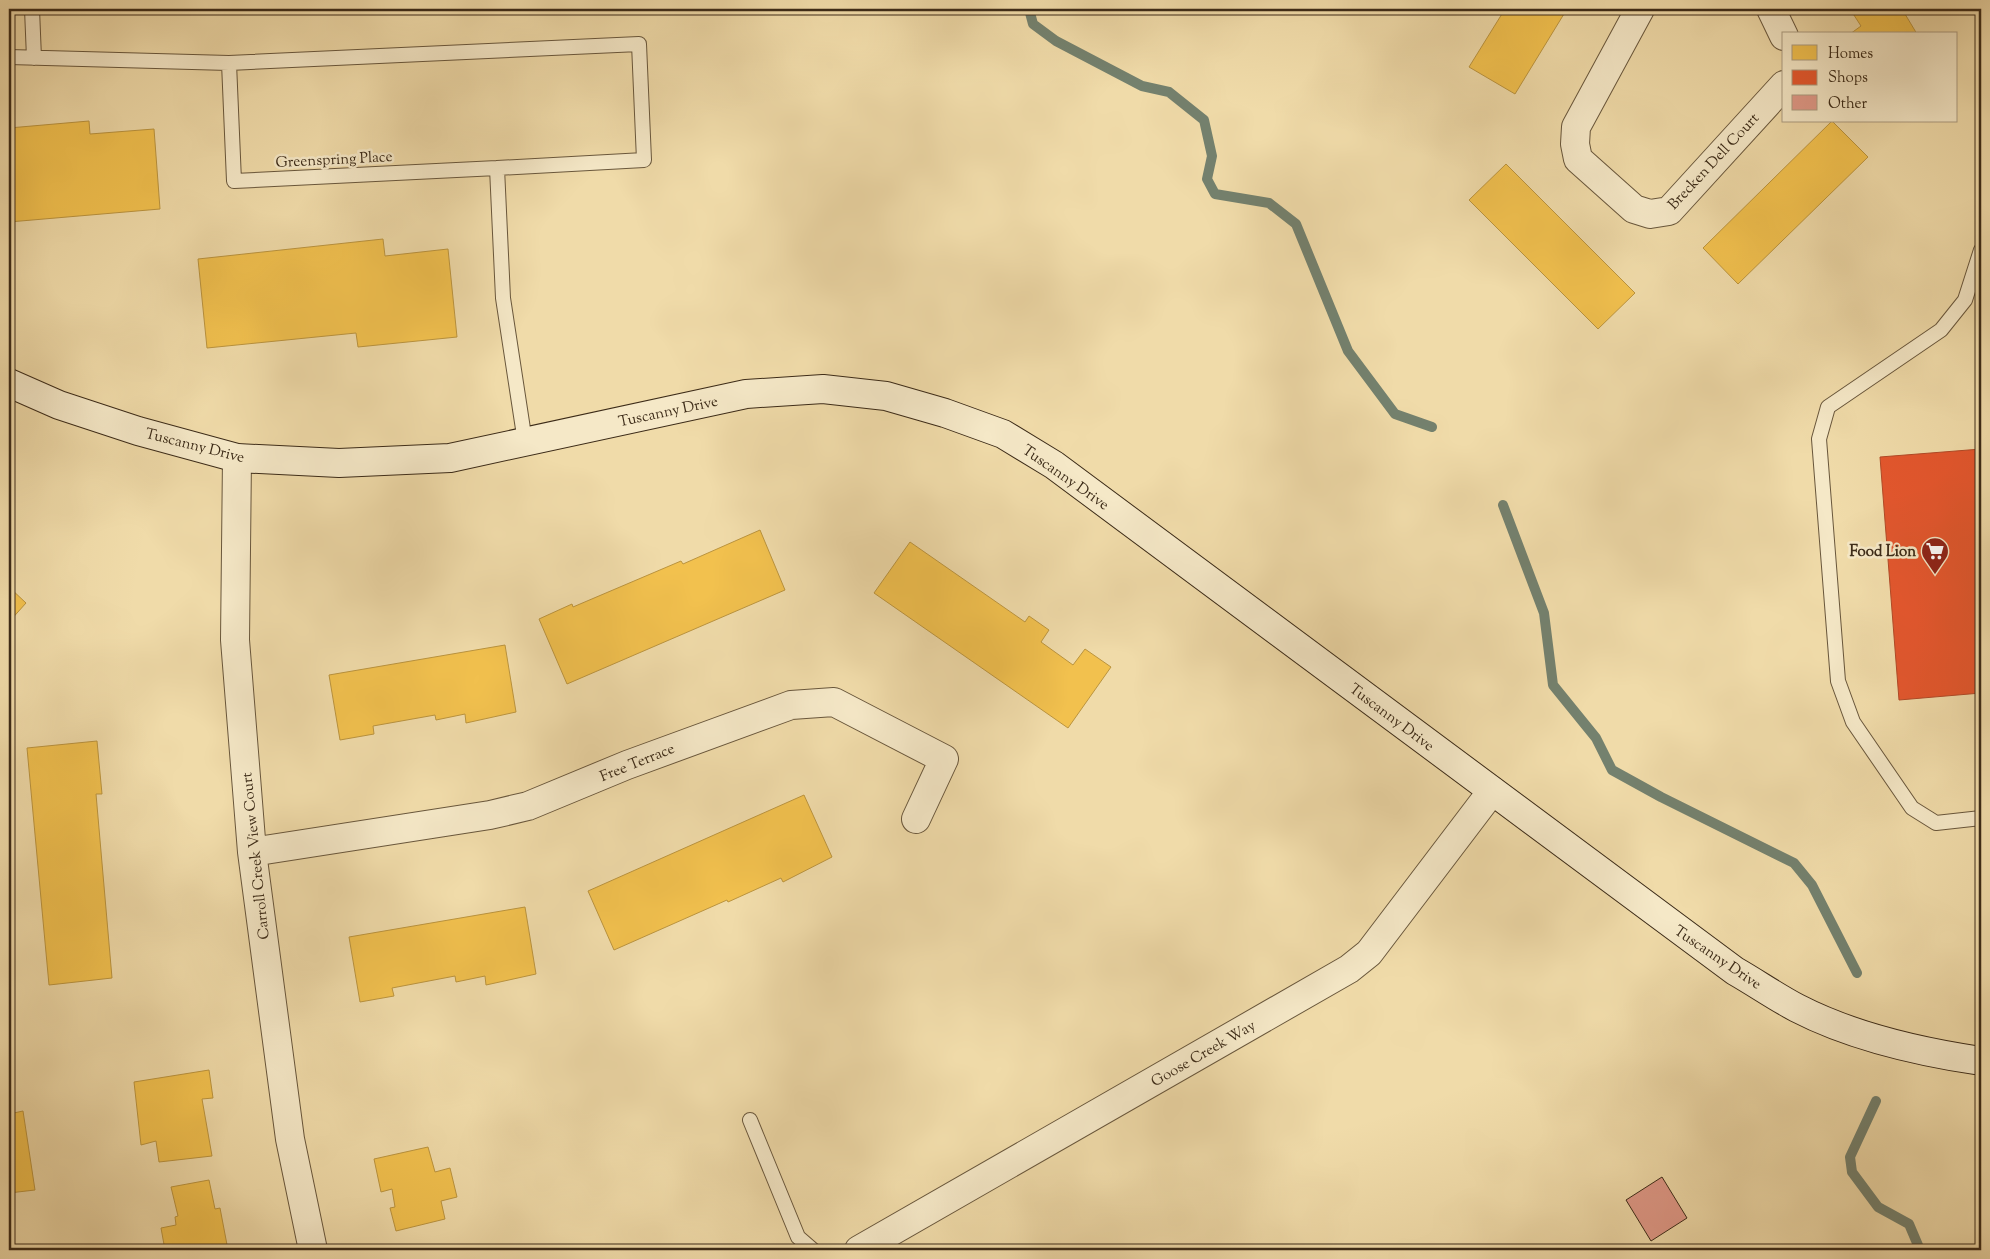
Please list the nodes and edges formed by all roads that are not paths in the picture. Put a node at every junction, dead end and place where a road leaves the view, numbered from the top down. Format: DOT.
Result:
graph roads {
  1 [pos="32,9"];
  2 [pos="1640,9"];
  3 [pos="1771,9"];
  4 [pos="1782,32"];
  5 [pos="9,57"];
  6 [pos="34,58"];
  7 [pos="229,63"];
  8 [pos="1782,88"];
  9 [pos="497,168"];
  10 [pos="1981,250"];
  11 [pos="9,383"];
  12 [pos="525,442"];
  13 [pos="237,458"];
  14 [pos="1492,792"];
  15 [pos="1981,818"];
  16 [pos="916,819"];
  17 [pos="252,852"];
  18 [pos="1981,1061"];
  19 [pos="750,1120"];
  20 [pos="313,1250"];
  21 [pos="813,1250"];
  22 [pos="859,1250"];
  1 -- 6 [label="lane"];
  2 -- 8 [label="street, Brecken Dell Court"];
  3 -- 4 [label="street"];
  5 -- 6 [label="lane"];
  6 -- 7 [label="lane"];
  7 -- 9 [label="lane, Greenspring Place"];
  7 -- 9 [label="lane"];
  9 -- 12 [label="lane"];
  10 -- 15 [label="lane"];
  11 -- 13 [label="street, Tuscanny Drive"];
  12 -- 13 [label="street, Tuscanny Drive"];
  12 -- 14 [label="street, Tuscanny Drive"];
  13 -- 17 [label="street, Carroll Creek View Court"];
  14 -- 18 [label="street, Tuscanny Drive"];
  14 -- 22 [label="street, Goose Creek Way"];
  16 -- 17 [label="street, Free Terrace"];
  17 -- 20 [label="street, Carroll Creek View Court"];
  19 -- 21 [label="lane"];
}
